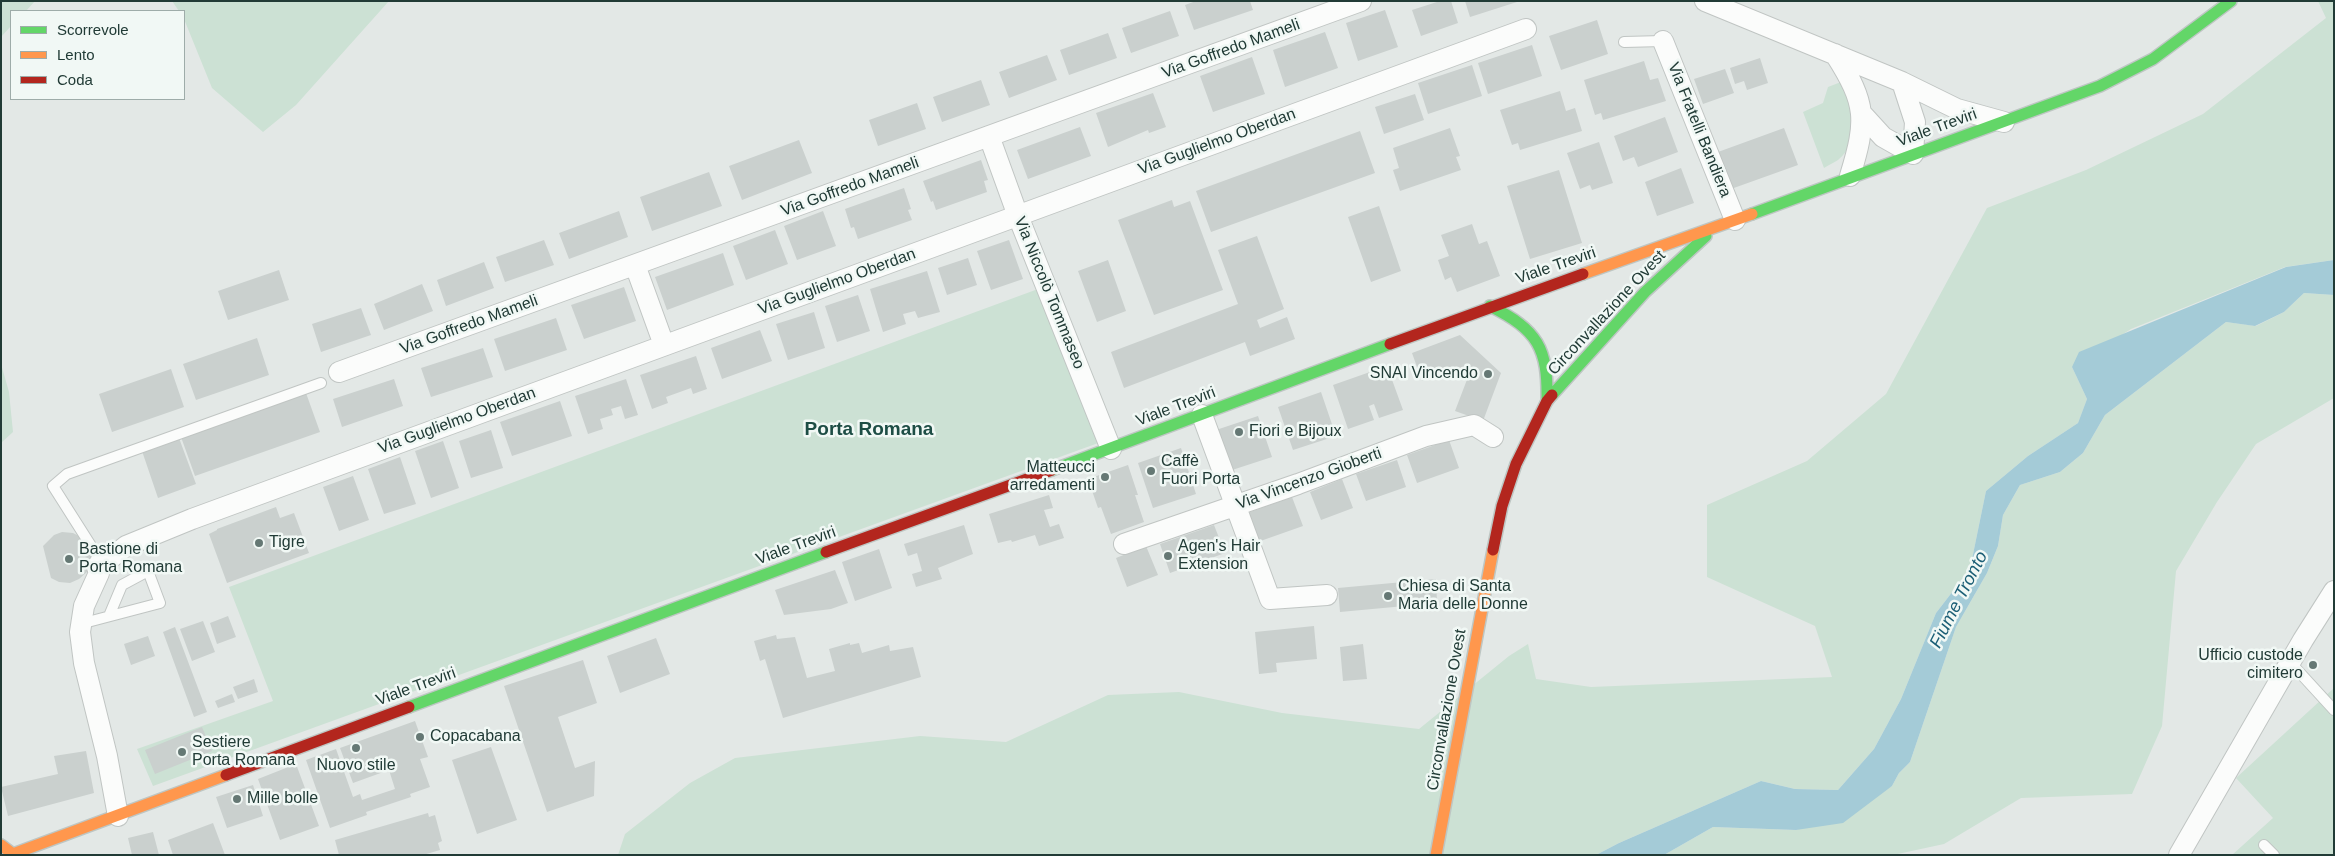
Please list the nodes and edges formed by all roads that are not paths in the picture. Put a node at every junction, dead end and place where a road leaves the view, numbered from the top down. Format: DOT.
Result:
graph roads {
  1 [pos="1361,1"];
  2 [pos="1704,1"];
  3 [pos="2231,1"];
  4 [pos="1526,29"];
  5 [pos="1663,41"];
  6 [pos="1624,42"];
  7 [pos="1835,54"];
  8 [pos="1902,82"];
  9 [pos="1862,114"];
  10 [pos="2004,122"];
  11 [pos="989,136"];
  12 [pos="1913,154"];
  13 [pos="1850,176"];
  14 [pos="1018,216"];
  15 [pos="1735,220"];
  16 [pos="1714,228"];
  17 [pos="635,265"];
  18 [pos="1490,306"];
  19 [pos="664,345"];
  20 [pos="339,372"];
  21 [pos="321,383"];
  22 [pos="1547,401"];
  23 [pos="1202,415"];
  24 [pos="1493,437"];
  25 [pos="1111,449"];
  26 [pos="1236,506"];
  27 [pos="1124,544"];
  28 [pos="102,571"];
  29 [pos="2334,591"];
  30 [pos="1327,595"];
  31 [pos="109,616"];
  32 [pos="80,624"];
  33 [pos="2290,662"];
  34 [pos="2334,710"];
  35 [pos="127,813"];
  36 [pos="1,845"];
  37 [pos="2264,845"];
  38 [pos="12,854"];
  39 [pos="1436,855"];
  40 [pos="2178,855"];
  41 [pos="2274,855"];
  1 -- 11 [label="street, Via Goffredo Mameli"];
  2 -- 7 [label="street"];
  3 -- 10 [label="street, Viale Treviri"];
  4 -- 14 [label="street, Via Guglielmo Oberdan"];
  5 -- 6 [label="lane"];
  5 -- 15 [label="street, Via Fratelli Bandiera"];
  7 -- 8 [label="street"];
  7 -- 9 [label="street"];
  8 -- 10 [label="street"];
  8 -- 12 [label="street"];
  9 -- 12 [label="street"];
  9 -- 13 [label="street"];
  10 -- 12 [label="street, Viale Treviri"];
  11 -- 14 [label="street, Via Niccolò Tommaseo"];
  11 -- 17 [label="street, Via Goffredo Mameli"];
  12 -- 13 [label="street, Viale Treviri"];
  13 -- 15 [label="street, Viale Treviri"];
  14 -- 19 [label="street, Via Guglielmo Oberdan"];
  14 -- 25 [label="street, Via Niccolò Tommaseo"];
  15 -- 16 [label="street, Viale Treviri"];
  16 -- 18 [label="street, Viale Treviri"];
  16 -- 22 [label="street, Circonvallazione Ovest"];
  17 -- 19 [label="street"];
  17 -- 20 [label="street, Via Goffredo Mameli"];
  18 -- 22 [label="street, Circonvallazione Ovest"];
  18 -- 23 [label="street, Viale Treviri"];
  19 -- 28 [label="street, Via Guglielmo Oberdan"];
  21 -- 28 [label="lane"];
  22 -- 39 [label="street, Circonvallazione Ovest"];
  23 -- 25 [label="street, Viale Treviri"];
  23 -- 26 [label="street"];
  24 -- 26 [label="street, Via Vincenzo Gioberti"];
  25 -- 35 [label="street, Viale Treviri"];
  26 -- 27 [label="street, Via Vincenzo Gioberti"];
  26 -- 30 [label="street"];
  28 -- 32 [label="street"];
  29 -- 33 [label="street"];
  31 -- 31 [label="lane"];
  31 -- 32 [label="lane"];
  32 -- 35 [label="street"];
  33 -- 34 [label="lane"];
  33 -- 40 [label="street"];
  35 -- 38 [label="street, Viale Treviri"];
  36 -- 38 [label="street"];
  37 -- 41 [label="lane"];
}
